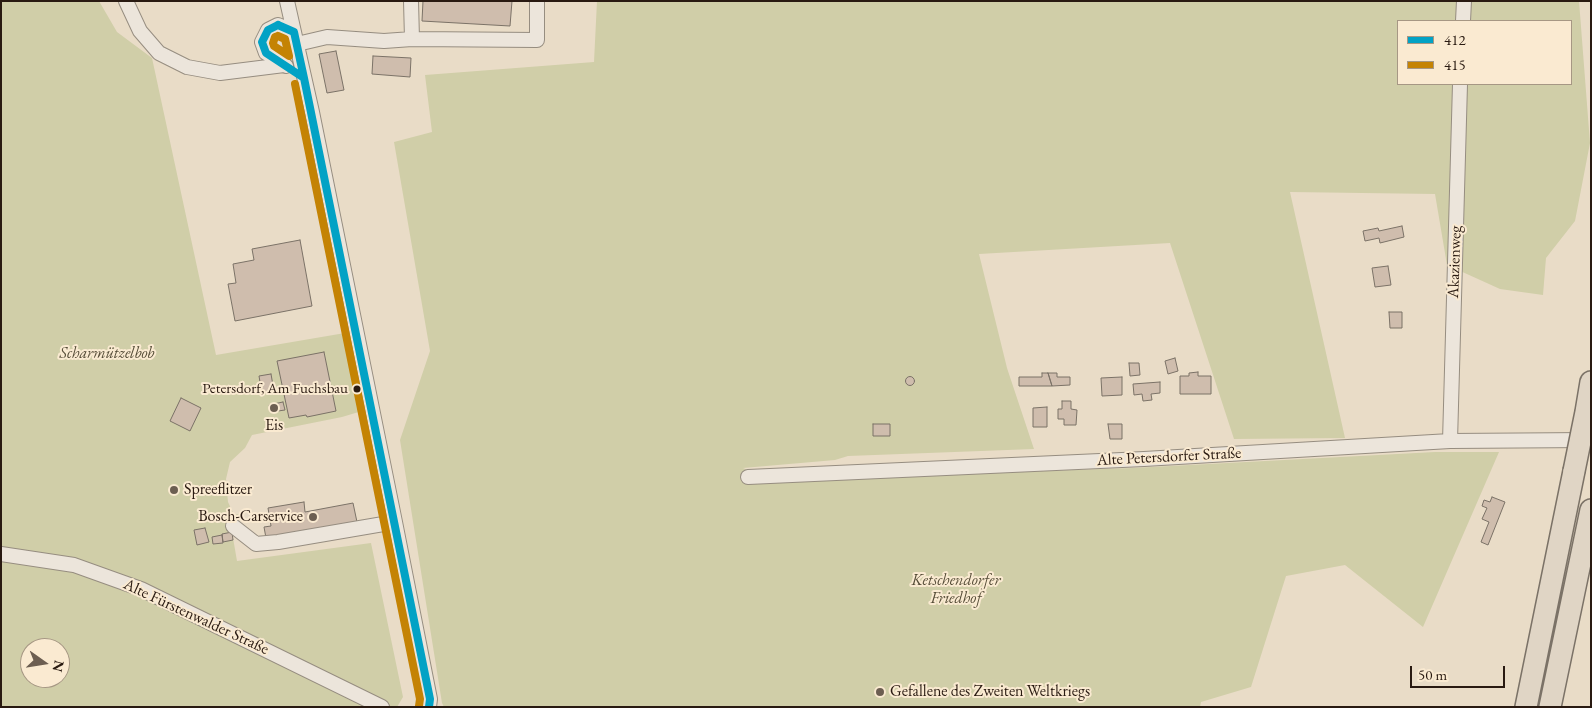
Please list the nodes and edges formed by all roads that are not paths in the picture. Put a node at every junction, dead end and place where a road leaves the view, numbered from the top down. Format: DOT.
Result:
graph roads {
  1 [pos="126,1"];
  2 [pos="287,1"];
  3 [pos="411,1"];
  4 [pos="537,1"];
  5 [pos="1464,1"];
  6 [pos="1463,20"];
  7 [pos="296,38"];
  8 [pos="412,39"];
  9 [pos="284,65"];
  10 [pos="304,78"];
  11 [pos="1460,85"];
  12 [pos="1591,382"];
  13 [pos="1591,440"];
  14 [pos="1450,441"];
  15 [pos="748,478"];
  16 [pos="1591,510"];
  17 [pos="395,522"];
  18 [pos="233,526"];
  19 [pos="1,554"];
  20 [pos="382,707"];
  21 [pos="428,707"];
  22 [pos="1526,707"];
  23 [pos="1550,707"];
  1 -- 9 [label="street"];
  2 -- 7 [label="street"];
  3 -- 8 [label="street"];
  4 -- 8 [label="street"];
  5 -- 6 [label="street"];
  7 -- 8 [label="street"];
  7 -- 9 [label="street"];
  7 -- 10 [label="street"];
  9 -- 10 [label="street"];
  10 -- 17 [label="street"];
  11 -- 14 [label="street, Akazienweg"];
  12 -- 22 [label="highway, bridge"];
  13 -- 14 [label="street, Alte Petersdorfer Straße"];
  14 -- 15 [label="street, Alte Petersdorfer Straße"];
  16 -- 23 [label="highway"];
  17 -- 18 [label="street"];
  17 -- 21 [label="street"];
  19 -- 20 [label="street, Alte Fürstenwalder Straße"];
}
